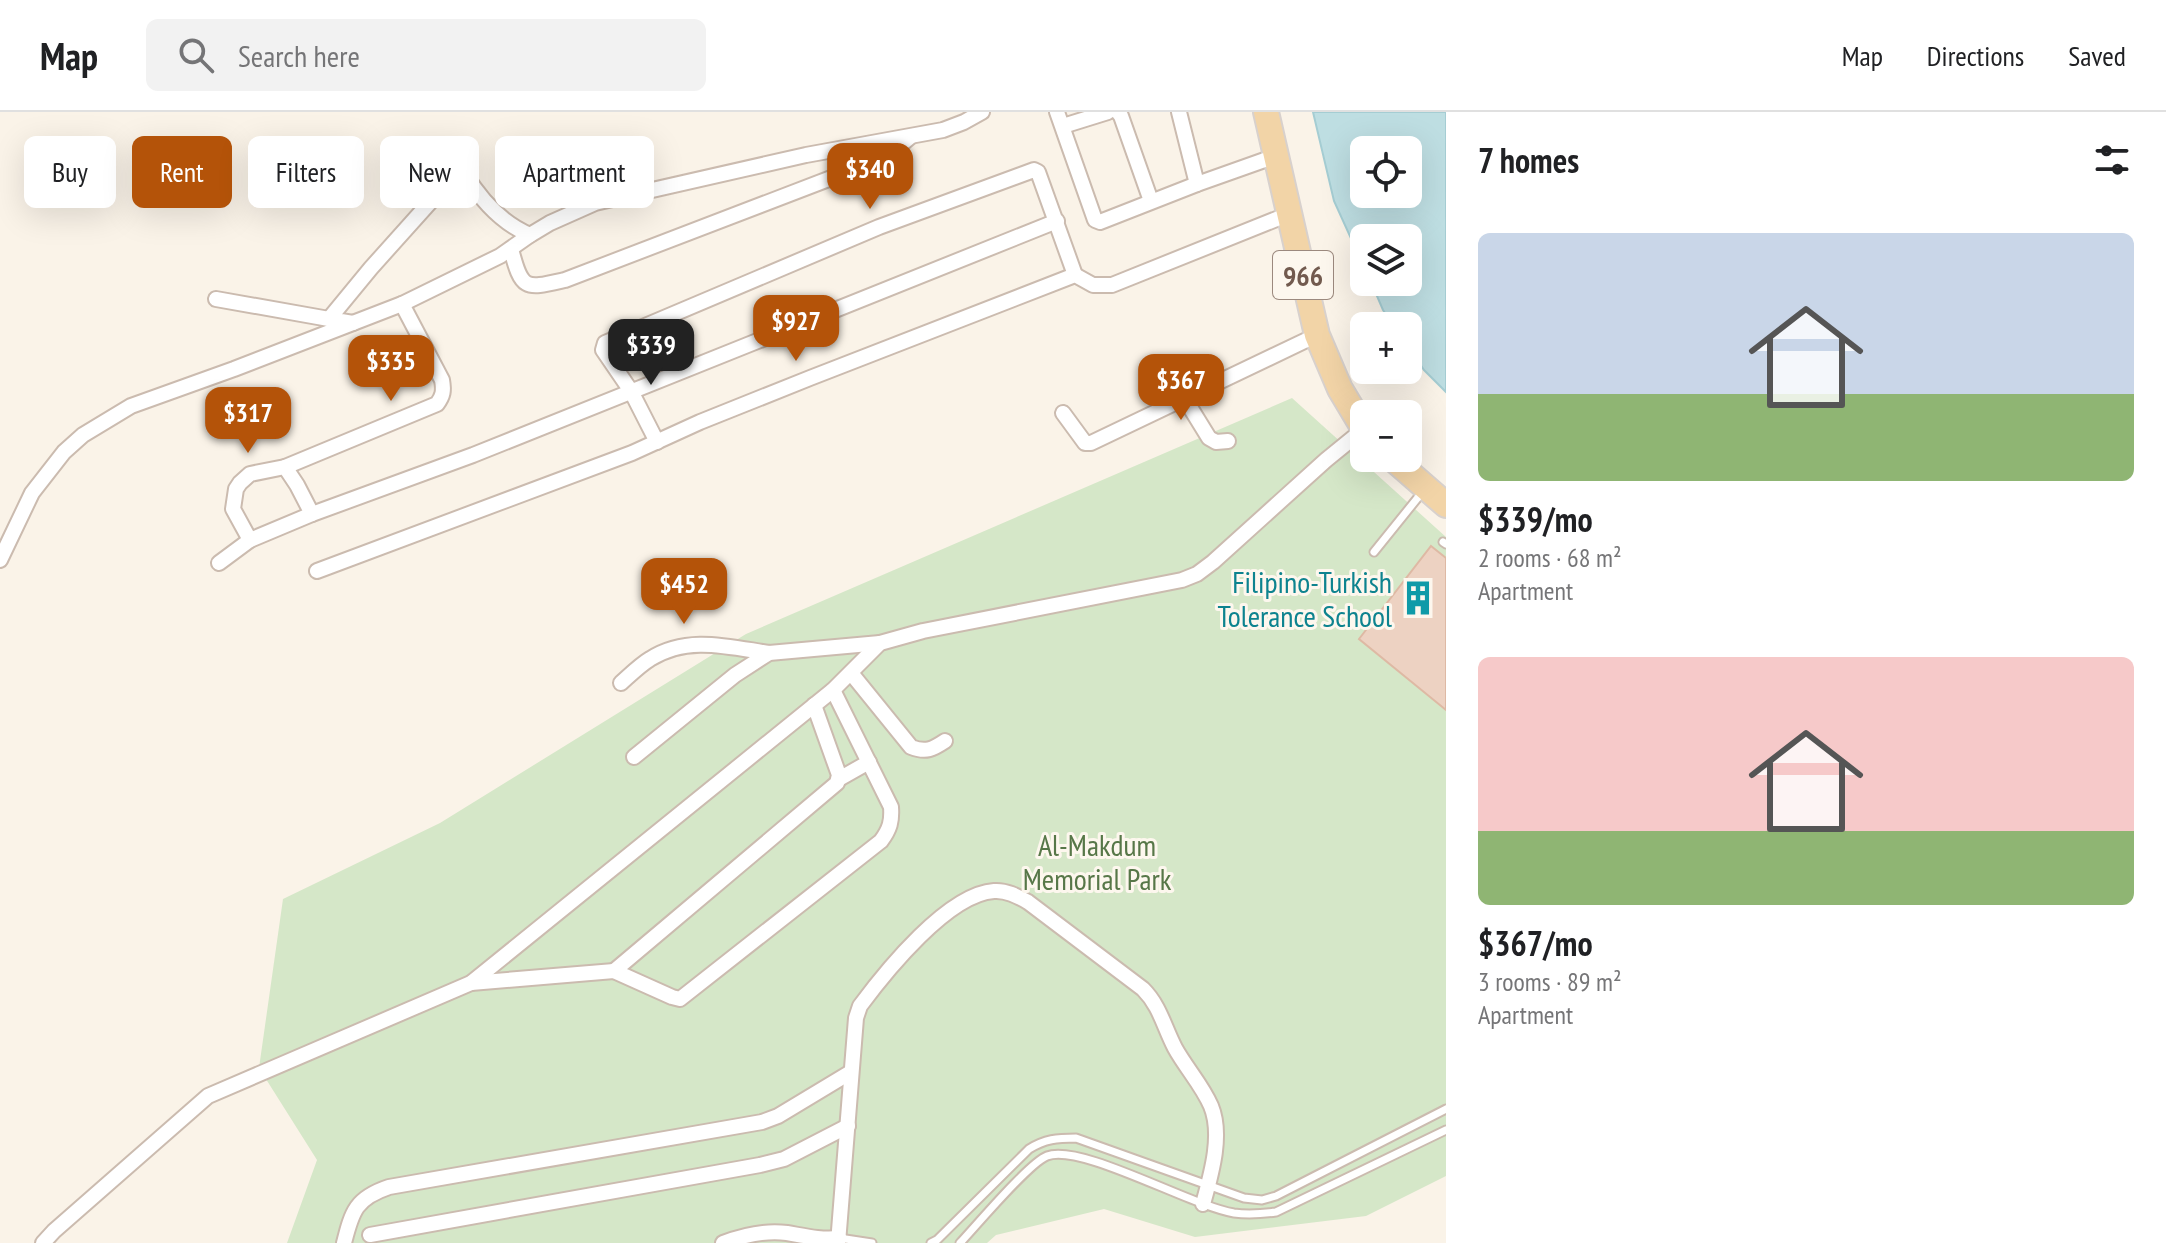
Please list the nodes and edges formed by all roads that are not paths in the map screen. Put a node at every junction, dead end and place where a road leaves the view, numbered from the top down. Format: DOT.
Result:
graph roads {
  1 [pos="982,112"];
  2 [pos="1108,112"];
  3 [pos="1118,112"];
  4 [pos="1179,112"];
  5 [pos="1266,112"];
  6 [pos="1060,119"];
  7 [pos="910,137"];
  8 [pos="1276,156"];
  9 [pos="1197,184"];
  10 [pos="479,196"];
  11 [pos="1151,201"];
  12 [pos="425,208"];
  13 [pos="1289,214"];
  14 [pos="1057,221"];
  15 [pos="530,235"];
  16 [pos="511,249"];
  17 [pos="1075,275"];
  18 [pos="216,299"];
  19 [pos="402,304"];
  20 [pos="329,319"];
  21 [pos="353,323"];
  22 [pos="1317,335"];
  23 [pos="631,391"];
  24 [pos="1185,399"];
  25 [pos="1350,406"];
  26 [pos="1063,413"];
  27 [pos="1350,440"];
  28 [pos="1228,441"];
  29 [pos="657,442"];
  30 [pos="285,467"];
  31 [pos="1407,472"];
  32 [pos="1425,488"];
  33 [pos="1446,505"];
  34 [pos="312,514"];
  35 [pos="250,540"];
  36 [pos="1374,552"];
  37 [pos="0,560"];
  38 [pos="219,563"];
  39 [pos="317,571"];
  40 [pos="880,643"];
  41 [pos="769,653"];
  42 [pos="851,673"];
  43 [pos="621,683"];
  44 [pos="833,690"];
  45 [pos="814,705"];
  46 [pos="945,741"];
  47 [pos="634,757"];
  48 [pos="869,762"];
  49 [pos="839,779"];
  50 [pos="614,971"];
  51 [pos="471,983"];
  52 [pos="851,1072"];
  53 [pos="1446,1109"];
  54 [pos="1431,1115"];
  55 [pos="848,1126"];
  56 [pos="1443,1131"];
  57 [pos="1208,1185"];
  58 [pos="1203,1204"];
  59 [pos="409,1227"];
  60 [pos="370,1235"];
  61 [pos="831,1241"];
  62 [pos="43,1243"];
  63 [pos="344,1243"];
  64 [pos="406,1243"];
  65 [pos="723,1243"];
  66 [pos="872,1243"];
  67 [pos="931,1243"];
  68 [pos="960,1243"];
  1 -- 7 [label="street"];
  2 -- 6 [label="street"];
  3 -- 11 [label="street"];
  4 -- 9 [label="street"];
  5 -- 8 [label="main road, 966"];
  6 -- 11 [label="street"];
  7 -- 15 [label="street"];
  7 -- 16 [label="street"];
  8 -- 9 [label="street"];
  8 -- 13 [label="main road, 966"];
  9 -- 11 [label="street"];
  10 -- 15 [label="street"];
  12 -- 20 [label="street"];
  13 -- 17 [label="street"];
  13 -- 22 [label="main road, 966"];
  14 -- 17 [label="street"];
  14 -- 23 [label="street"];
  14 -- 23 [label="street"];
  15 -- 16 [label="street"];
  16 -- 19 [label="street"];
  17 -- 29 [label="street"];
  18 -- 20 [label="street"];
  19 -- 21 [label="street"];
  19 -- 30 [label="street"];
  20 -- 21 [label="street"];
  21 -- 37 [label="street"];
  22 -- 24 [label="street"];
  22 -- 25 [label="main road, 966"];
  23 -- 29 [label="street"];
  23 -- 34 [label="street"];
  24 -- 26 [label="street"];
  24 -- 28 [label="street"];
  27 -- 40 [label="street"];
  29 -- 39 [label="street"];
  30 -- 34 [label="street"];
  30 -- 35 [label="street"];
  31 -- 32 [label="main road"];
  32 -- 33 [label="main road"];
  32 -- 36 [label="lane"];
  34 -- 35 [label="street"];
  35 -- 38 [label="street"];
  40 -- 41 [label="street"];
  40 -- 42 [label="street"];
  41 -- 43 [label="street"];
  41 -- 47 [label="street"];
  42 -- 44 [label="street"];
  42 -- 46 [label="street"];
  44 -- 45 [label="street"];
  44 -- 48 [label="street"];
  45 -- 49 [label="street"];
  45 -- 51 [label="street"];
  48 -- 49 [label="street"];
  48 -- 50 [label="street"];
  49 -- 50 [label="street"];
  50 -- 51 [label="street"];
  51 -- 62 [label="street"];
  52 -- 55 [label="street"];
  52 -- 57 [label="street"];
  52 -- 63 [label="street"];
  53 -- 54 [label="lane"];
  54 -- 56 [label="lane"];
  54 -- 57 [label="lane"];
  55 -- 59 [label="street"];
  55 -- 61 [label="street"];
  56 -- 58 [label="lane"];
  57 -- 58 [label="street"];
  57 -- 67 [label="lane"];
  58 -- 68 [label="lane"];
  59 -- 60 [label="street"];
  59 -- 64 [label="street"];
  61 -- 65 [label="street"];
  61 -- 66 [label="lane"];
}
